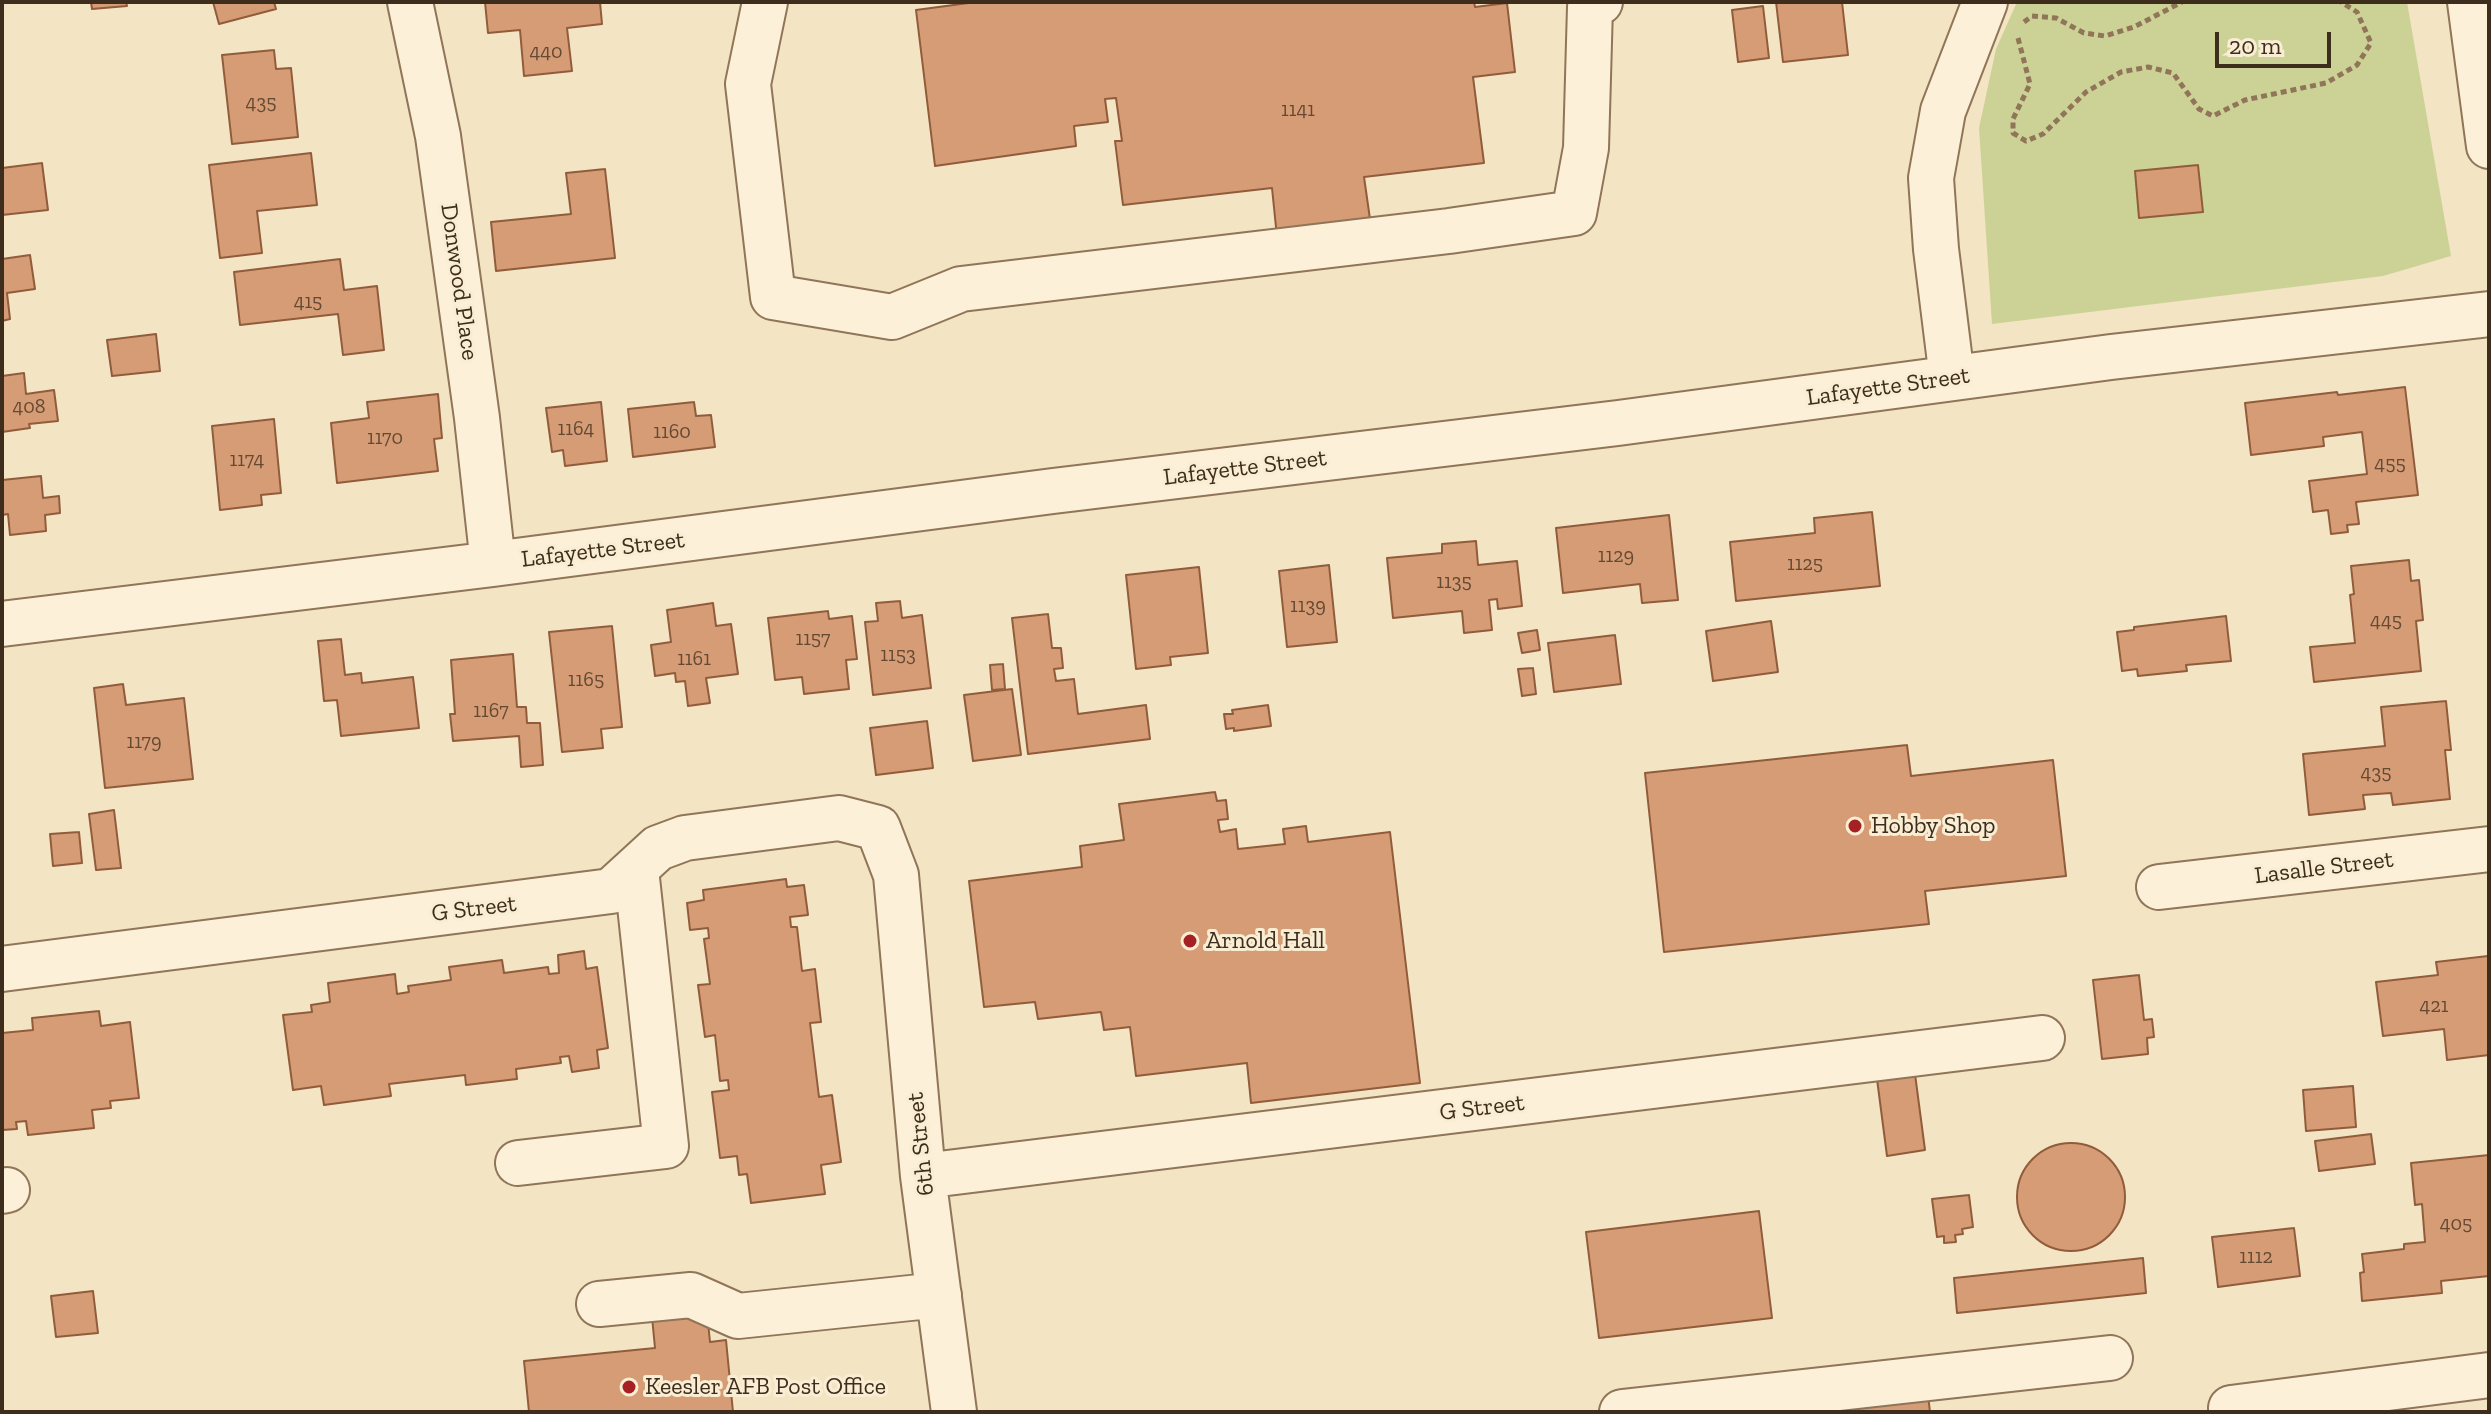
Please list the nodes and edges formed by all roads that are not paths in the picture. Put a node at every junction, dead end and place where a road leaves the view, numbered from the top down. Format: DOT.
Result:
graph roads {
  1 [pos="410,2"];
  2 [pos="765,2"];
  3 [pos="1600,2"];
  4 [pos="1985,2"];
  5 [pos="2470,2"];
  6 [pos="2489,146"];
  7 [pos="2489,314"];
  8 [pos="1952,378"];
  9 [pos="493,564"];
  10 [pos="2,624"];
  11 [pos="2489,849"];
  12 [pos="636,869"];
  13 [pos="896,875"];
  14 [pos="2159,887"];
  15 [pos="2,969"];
  16 [pos="2042,1038"];
  17 [pos="518,1163"];
  18 [pos="923,1176"];
  19 [pos="939,1295"];
  20 [pos="599,1304"];
  21 [pos="2110,1358"];
  22 [pos="2489,1375"];
  23 [pos="2231,1408"];
  24 [pos="954,1412"];
  25 [pos="1622,1412"];
  1 -- 9 [label="street, Donwood Place"];
  2 -- 3 [label="street"];
  4 -- 8 [label="street"];
  5 -- 6 [label="street"];
  7 -- 8 [label="street, Lafayette Street"];
  8 -- 9 [label="street, Lafayette Street"];
  9 -- 10 [label="street, Lafayette Street"];
  11 -- 14 [label="street, Lasalle Street"];
  12 -- 13 [label="street, G Street"];
  12 -- 15 [label="street, G Street"];
  12 -- 17 [label="street"];
  13 -- 18 [label="street, 6th Street"];
  16 -- 18 [label="street, G Street"];
  18 -- 19 [label="street, 6th Street"];
  19 -- 20 [label="street"];
  19 -- 24 [label="street, 6th Street"];
  21 -- 25 [label="street"];
  22 -- 23 [label="street"];
}
